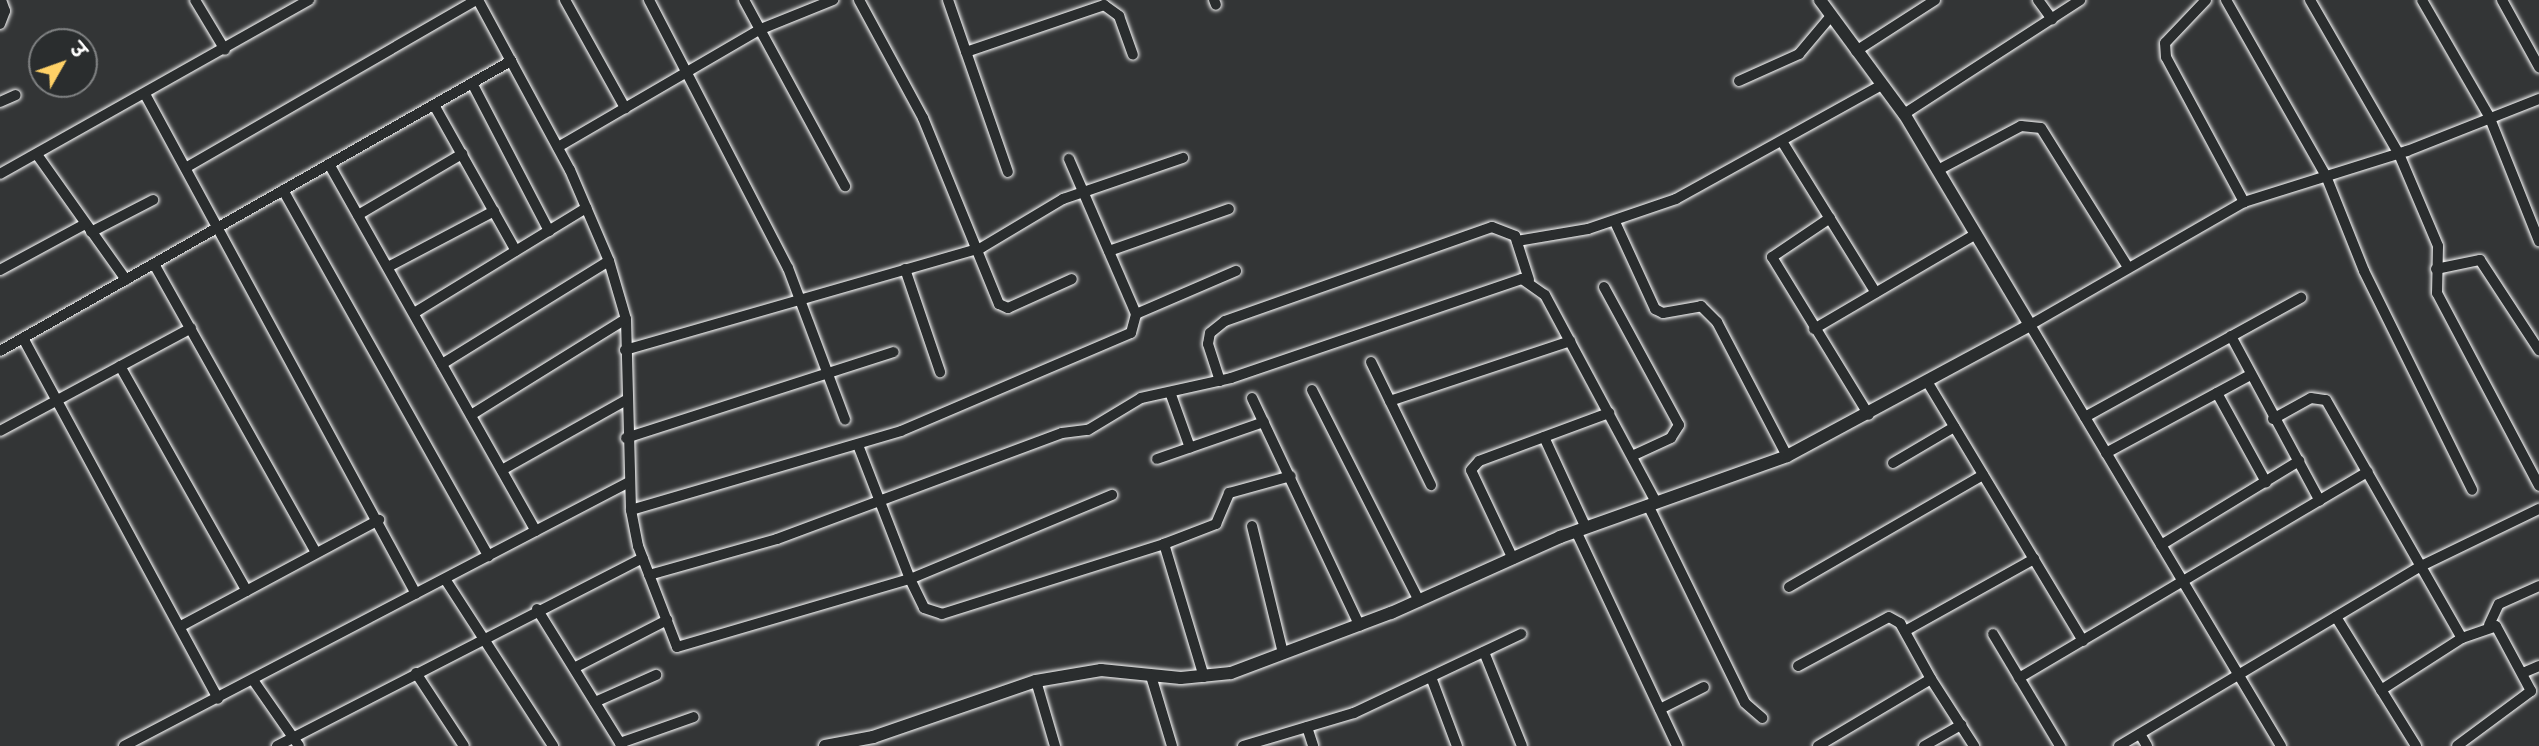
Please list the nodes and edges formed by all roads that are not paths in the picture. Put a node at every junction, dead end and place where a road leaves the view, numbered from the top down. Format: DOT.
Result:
graph roads {
  1 [pos="1,0"];
  2 [pos="195,0"];
  3 [pos="309,0"];
  4 [pos="477,0"];
  5 [pos="565,0"];
  6 [pos="649,0"];
  7 [pos="744,0"];
  8 [pos="832,0"];
  9 [pos="859,0"];
  10 [pos="948,0"];
  11 [pos="1819,0"];
  12 [pos="1935,0"];
  13 [pos="2038,0"];
  14 [pos="2080,0"];
  15 [pos="2206,0"];
  16 [pos="2227,0"];
  17 [pos="2310,0"];
  18 [pos="2422,0"];
  19 [pos="2502,0"];
  20 [pos="1831,16"];
  21 [pos="2052,19"];
  22 [pos="0,24"];
  23 [pos="761,29"];
  24 [pos="225,50"];
  25 [pos="1856,51"];
  26 [pos="965,52"];
  27 [pos="1133,55"];
  28 [pos="511,61"];
  29 [pos="2539,67"];
  30 [pos="688,71"];
  31 [pos="1739,81"];
  32 [pos="472,83"];
  33 [pos="1882,85"];
  34 [pos="16,94"];
  35 [pos="146,96"];
  36 [pos="2539,99"];
  37 [pos="0,103"];
  38 [pos="434,105"];
  39 [pos="625,108"];
  40 [pos="1904,114"];
  41 [pos="2489,117"];
  42 [pos="1783,144"];
  43 [pos="558,147"];
  44 [pos="462,154"];
  45 [pos="2399,154"];
  46 [pos="38,156"];
  47 [pos="1183,158"];
  48 [pos="1069,159"];
  49 [pos="329,164"];
  50 [pos="187,167"];
  51 [pos="1938,170"];
  52 [pos="1008,172"];
  53 [pos="0,174"];
  54 [pos="2326,176"];
  55 [pos="845,186"];
  56 [pos="283,190"];
  57 [pos="1083,192"];
  58 [pos="153,200"];
  59 [pos="2244,202"];
  60 [pos="586,208"];
  61 [pos="1229,209"];
  62 [pos="494,211"];
  63 [pos="358,215"];
  64 [pos="1829,218"];
  65 [pos="1615,222"];
  66 [pos="220,226"];
  67 [pos="88,228"];
  68 [pos="549,231"];
  69 [pos="1976,233"];
  70 [pos="1517,241"];
  71 [pos="2539,241"];
  72 [pos="981,248"];
  73 [pos="516,251"];
  74 [pos="1109,251"];
  75 [pos="609,261"];
  76 [pos="154,264"];
  77 [pos="388,267"];
  78 [pos="2128,267"];
  79 [pos="905,269"];
  80 [pos="2435,269"];
  81 [pos="0,270"];
  82 [pos="1236,271"];
  83 [pos="1072,279"];
  84 [pos="1529,279"];
  85 [pos="126,280"];
  86 [pos="1604,288"];
  87 [pos="1876,293"];
  88 [pos="2301,298"];
  89 [pos="803,300"];
  90 [pos="414,313"];
  91 [pos="1136,314"];
  92 [pos="626,319"];
  93 [pos="2030,325"];
  94 [pos="191,328"];
  95 [pos="1814,329"];
  96 [pos="2231,336"];
  97 [pos="23,338"];
  98 [pos="1570,341"];
  99 [pos="625,350"];
  100 [pos="2539,350"];
  101 [pos="0,351"];
  102 [pos="894,352"];
  103 [pos="1371,362"];
  104 [pos="443,364"];
  105 [pos="120,366"];
  106 [pos="940,372"];
  107 [pos="2250,375"];
  108 [pos="829,376"];
  109 [pos="1220,381"];
  110 [pos="1928,383"];
  111 [pos="1312,390"];
  112 [pos="1170,392"];
  113 [pos="2217,393"];
  114 [pos="1252,397"];
  115 [pos="626,400"];
  116 [pos="57,401"];
  117 [pos="1390,401"];
  118 [pos="1609,413"];
  119 [pos="471,415"];
  120 [pos="1869,415"];
  121 [pos="2085,417"];
  122 [pos="2273,419"];
  123 [pos="845,420"];
  124 [pos="1264,422"];
  125 [pos="1954,427"];
  126 [pos="0,431"];
  127 [pos="1544,437"];
  128 [pos="626,438"];
  129 [pos="858,445"];
  130 [pos="1190,447"];
  131 [pos="2106,453"];
  132 [pos="1632,456"];
  133 [pos="1787,456"];
  134 [pos="1157,459"];
  135 [pos="2299,461"];
  136 [pos="1893,463"];
  137 [pos="502,470"];
  138 [pos="2368,472"];
  139 [pos="1983,475"];
  140 [pos="1291,476"];
  141 [pos="2266,482"];
  142 [pos="626,484"];
  143 [pos="1431,485"];
  144 [pos="2539,486"];
  145 [pos="2472,491"];
  146 [pos="1112,495"];
  147 [pos="2320,502"];
  148 [pos="1652,503"];
  149 [pos="879,505"];
  150 [pos="2539,509"];
  151 [pos="631,510"];
  152 [pos="379,520"];
  153 [pos="1252,526"];
  154 [pos="1581,529"];
  155 [pos="536,531"];
  156 [pos="1164,544"];
  157 [pos="2161,545"];
  158 [pos="316,553"];
  159 [pos="488,556"];
  160 [pos="643,558"];
  161 [pos="1513,559"];
  162 [pos="2034,559"];
  163 [pos="2421,566"];
  164 [pos="649,575"];
  165 [pos="445,579"];
  166 [pos="910,579"];
  167 [pos="2184,584"];
  168 [pos="2539,586"];
  169 [pos="1789,587"];
  170 [pos="247,592"];
  171 [pos="416,594"];
  172 [pos="1419,601"];
  173 [pos="537,609"];
  174 [pos="2336,617"];
  175 [pos="667,620"];
  176 [pos="2489,625"];
  177 [pos="181,626"];
  178 [pos="1360,626"];
  179 [pos="1905,631"];
  180 [pos="1521,634"];
  181 [pos="1993,634"];
  182 [pos="483,638"];
  183 [pos="2462,638"];
  184 [pos="2083,641"];
  185 [pos="1484,652"];
  186 [pos="1283,653"];
  187 [pos="1798,666"];
  188 [pos="2539,666"];
  189 [pos="574,668"];
  190 [pos="2525,672"];
  191 [pos="416,673"];
  192 [pos="656,675"];
  193 [pos="2239,675"];
  194 [pos="1150,676"];
  195 [pos="1204,677"];
  196 [pos="1431,677"];
  197 [pos="2019,678"];
  198 [pos="1931,679"];
  199 [pos="253,680"];
  200 [pos="1036,681"];
  201 [pos="1704,687"];
  202 [pos="2381,690"];
  203 [pos="218,699"];
  204 [pos="595,702"];
  205 [pos="1660,709"];
  206 [pos="694,717"];
  207 [pos="1762,718"];
  208 [pos="1961,725"];
  209 [pos="1307,727"];
  210 [pos="2140,734"];
  211 [pos="296,742"];
  212 [pos="463,744"];
  213 [pos="621,744"];
  214 [pos="124,746"];
  215 [pos="277,746"];
  216 [pos="449,746"];
  217 [pos="553,746"];
  218 [pos="825,746"];
  219 [pos="1055,746"];
  220 [pos="1172,746"];
  221 [pos="1243,746"];
  222 [pos="1313,746"];
  223 [pos="1457,746"];
  224 [pos="1522,746"];
  225 [pos="1677,746"];
  226 [pos="1818,746"];
  227 [pos="1924,746"];
  228 [pos="1974,746"];
  229 [pos="2060,746"];
  230 [pos="2119,746"];
  231 [pos="2147,746"];
  232 [pos="2281,746"];
  233 [pos="2416,746"];
  234 [pos="2458,746"];
  1 -- 22 [label="street"];
  2 -- 24 [label="street"];
  3 -- 24 [label="street"];
  4 -- 28 [label="street"];
  4 -- 50 [label="street"];
  5 -- 39 [label="street"];
  6 -- 30 [label="street"];
  7 -- 23 [label="street"];
  8 -- 23 [label="street"];
  9 -- 72 [label="street"];
  10 -- 26 [label="street"];
  11 -- 20 [label="street"];
  12 -- 25 [label="street"];
  13 -- 21 [label="street"];
  14 -- 21 [label="street"];
  15 -- 59 [label="street"];
  16 -- 54 [label="street"];
  17 -- 45 [label="street"];
  18 -- 41 [label="street"];
  19 -- 29 [label="street"];
  20 -- 25 [label="street"];
  20 -- 31 [label="street"];
  21 -- 40 [label="street"];
  23 -- 30 [label="street"];
  23 -- 55 [label="street"];
  24 -- 35 [label="street"];
  25 -- 33 [label="street"];
  26 -- 27 [label="street"];
  26 -- 52 [label="street"];
  28 -- 32 [label="street"];
  28 -- 43 [label="street"];
  30 -- 39 [label="street"];
  30 -- 89 [label="street"];
  32 -- 38 [label="street"];
  32 -- 68 [label="street"];
  33 -- 40 [label="street"];
  33 -- 42 [label="street"];
  34 -- 37 [label="street"];
  35 -- 46 [label="street"];
  35 -- 50 [label="street"];
  36 -- 41 [label="street"];
  38 -- 44 [label="street"];
  38 -- 49 [label="street"];
  39 -- 43 [label="street"];
  40 -- 51 [label="street"];
  41 -- 45 [label="street"];
  41 -- 71 [label="street"];
  42 -- 64 [label="street"];
  42 -- 65 [label="street"];
  43 -- 60 [label="street"];
  44 -- 62 [label="street"];
  44 -- 63 [label="street"];
  45 -- 54 [label="street"];
  45 -- 80 [label="street"];
  46 -- 53 [label="street"];
  46 -- 67 [label="street"];
  47 -- 57 [label="street"];
  48 -- 57 [label="street"];
  49 -- 56 [label="street"];
  49 -- 63 [label="street"];
  50 -- 66 [label="street"];
  51 -- 69 [label="street"];
  51 -- 78 [label="street"];
  54 -- 59 [label="street"];
  54 -- 145 [label="street"];
  56 -- 66 [label="street"];
  56 -- 159 [label="street"];
  57 -- 72 [label="street"];
  57 -- 74 [label="street"];
  58 -- 67 [label="street"];
  59 -- 78 [label="street"];
  60 -- 68 [label="street"];
  60 -- 75 [label="street"];
  61 -- 74 [label="street"];
  62 -- 73 [label="street"];
  62 -- 77 [label="street"];
  63 -- 77 [label="street"];
  64 -- 87 [label="street"];
  64 -- 95 [label="street"];
  65 -- 70 [label="street"];
  65 -- 133 [label="street"];
  66 -- 76 [label="street"];
  66 -- 152 [label="street"];
  67 -- 81 [label="street"];
  67 -- 85 [label="street"];
  68 -- 73 [label="street"];
  69 -- 87 [label="street"];
  69 -- 93 [label="street"];
  70 -- 84 [label="street"];
  70 -- 109 [label="street"];
  72 -- 79 [label="street"];
  72 -- 83 [label="street"];
  73 -- 90 [label="street"];
  74 -- 91 [label="street"];
  75 -- 92 [label="street"];
  75 -- 104 [label="street"];
  76 -- 85 [label="street"];
  76 -- 94 [label="street"];
  77 -- 90 [label="street"];
  78 -- 93 [label="street"];
  79 -- 89 [label="street"];
  79 -- 106 [label="street"];
  80 -- 100 [label="street"];
  80 -- 144 [label="street"];
  82 -- 91 [label="street"];
  84 -- 98 [label="street"];
  84 -- 109 [label="street"];
  85 -- 97 [label="street"];
  86 -- 132 [label="street"];
  87 -- 95 [label="street"];
  88 -- 96 [label="street"];
  89 -- 99 [label="street"];
  89 -- 108 [label="street"];
  90 -- 104 [label="street"];
  91 -- 129 [label="street"];
  92 -- 99 [label="street"];
  92 -- 119 [label="street"];
  93 -- 110 [label="street"];
  93 -- 121 [label="street"];
  94 -- 105 [label="street"];
  94 -- 158 [label="street"];
  95 -- 120 [label="street"];
  96 -- 107 [label="street"];
  96 -- 121 [label="street"];
  97 -- 101 [label="street"];
  97 -- 116 [label="street"];
  98 -- 117 [label="street"];
  98 -- 118 [label="street"];
  99 -- 115 [label="street"];
  102 -- 108 [label="street"];
  103 -- 117 [label="street"];
  104 -- 119 [label="street"];
  105 -- 116 [label="street"];
  105 -- 170 [label="street"];
  107 -- 113 [label="street"];
  107 -- 122 [label="street"];
  108 -- 123 [label="street"];
  108 -- 128 [label="street"];
  109 -- 112 [label="street"];
  110 -- 120 [label="street"];
  110 -- 125 [label="street"];
  111 -- 172 [label="street"];
  112 -- 130 [label="street"];
  112 -- 149 [label="street"];
  113 -- 131 [label="street"];
  113 -- 141 [label="street"];
  114 -- 124 [label="street"];
  115 -- 128 [label="street"];
  115 -- 137 [label="street"];
  116 -- 126 [label="street"];
  116 -- 177 [label="street"];
  117 -- 143 [label="street"];
  118 -- 127 [label="street"];
  118 -- 132 [label="street"];
  119 -- 137 [label="street"];
  120 -- 133 [label="street"];
  121 -- 131 [label="street"];
  122 -- 135 [label="street"];
  122 -- 138 [label="street"];
  124 -- 130 [label="street"];
  124 -- 140 [label="street"];
  125 -- 136 [label="street"];
  125 -- 139 [label="street"];
  127 -- 154 [label="street"];
  127 -- 161 [label="street"];
  128 -- 142 [label="street"];
  129 -- 149 [label="street"];
  129 -- 151 [label="street"];
  130 -- 134 [label="street"];
  131 -- 157 [label="street"];
  132 -- 148 [label="street"];
  133 -- 148 [label="street"];
  135 -- 141 [label="street"];
  135 -- 147 [label="street"];
  137 -- 155 [label="street"];
  138 -- 147 [label="street"];
  138 -- 163 [label="street"];
  139 -- 162 [label="street"];
  139 -- 169 [label="street"];
  140 -- 156 [label="street"];
  140 -- 178 [label="street"];
  141 -- 157 [label="street"];
  142 -- 151 [label="street"];
  142 -- 155 [label="street"];
  146 -- 166 [label="street"];
  147 -- 167 [label="street"];
  148 -- 154 [label="street"];
  148 -- 207 [label="street"];
  149 -- 164 [label="street"];
  149 -- 166 [label="street"];
  150 -- 163 [label="street"];
  151 -- 160 [label="street"];
  152 -- 158 [label="street"];
  152 -- 171 [label="street"];
  153 -- 186 [label="street"];
  154 -- 161 [label="street"];
  154 -- 205 [label="street"];
  155 -- 159 [label="street"];
  156 -- 166 [label="street"];
  156 -- 195 [label="street"];
  157 -- 167 [label="street"];
  158 -- 170 [label="street"];
  159 -- 165 [label="street"];
  160 -- 164 [label="street"];
  160 -- 173 [label="street"];
  161 -- 172 [label="street"];
  162 -- 179 [label="street"];
  162 -- 184 [label="street"];
  163 -- 174 [label="street"];
  163 -- 183 [label="street"];
  164 -- 175 [label="street"];
  165 -- 171 [label="street"];
  165 -- 182 [label="street"];
  166 -- 175 [label="street"];
  167 -- 184 [label="street"];
  167 -- 193 [label="street"];
  168 -- 176 [label="street"];
  170 -- 177 [label="street"];
  171 -- 199 [label="street"];
  172 -- 178 [label="street"];
  173 -- 182 [label="street"];
  173 -- 189 [label="street"];
  174 -- 193 [label="street"];
  174 -- 202 [label="street"];
  175 -- 189 [label="street"];
  176 -- 183 [label="street"];
  176 -- 190 [label="street"];
  177 -- 203 [label="street"];
  178 -- 186 [label="street"];
  179 -- 187 [label="street"];
  179 -- 198 [label="street"];
  180 -- 185 [label="street"];
  181 -- 197 [label="street"];
  182 -- 191 [label="street"];
  182 -- 217 [label="street"];
  183 -- 202 [label="street"];
  184 -- 197 [label="street"];
  185 -- 196 [label="street"];
  185 -- 224 [label="street"];
  186 -- 195 [label="street"];
  188 -- 190 [label="street"];
  189 -- 204 [label="street"];
  190 -- 234 [label="street"];
  191 -- 211 [label="street"];
  191 -- 212 [label="street"];
  192 -- 204 [label="street"];
  193 -- 210 [label="street"];
  193 -- 232 [label="street"];
  194 -- 195 [label="street"];
  194 -- 200 [label="street"];
  194 -- 220 [label="street"];
  196 -- 209 [label="street"];
  196 -- 223 [label="street"];
  197 -- 229 [label="street"];
  198 -- 208 [label="street"];
  198 -- 226 [label="street"];
  199 -- 203 [label="street"];
  199 -- 211 [label="street"];
  200 -- 218 [label="street"];
  200 -- 219 [label="street"];
  201 -- 205 [label="street"];
  202 -- 233 [label="street"];
  203 -- 214 [label="street"];
  204 -- 213 [label="street"];
  205 -- 225 [label="street"];
  206 -- 213 [label="street"];
  208 -- 227 [label="street"];
  208 -- 228 [label="street"];
  209 -- 221 [label="street"];
  209 -- 222 [label="street"];
  210 -- 230 [label="street"];
  210 -- 231 [label="street"];
  211 -- 215 [label="street"];
  212 -- 216 [label="street"];
}
